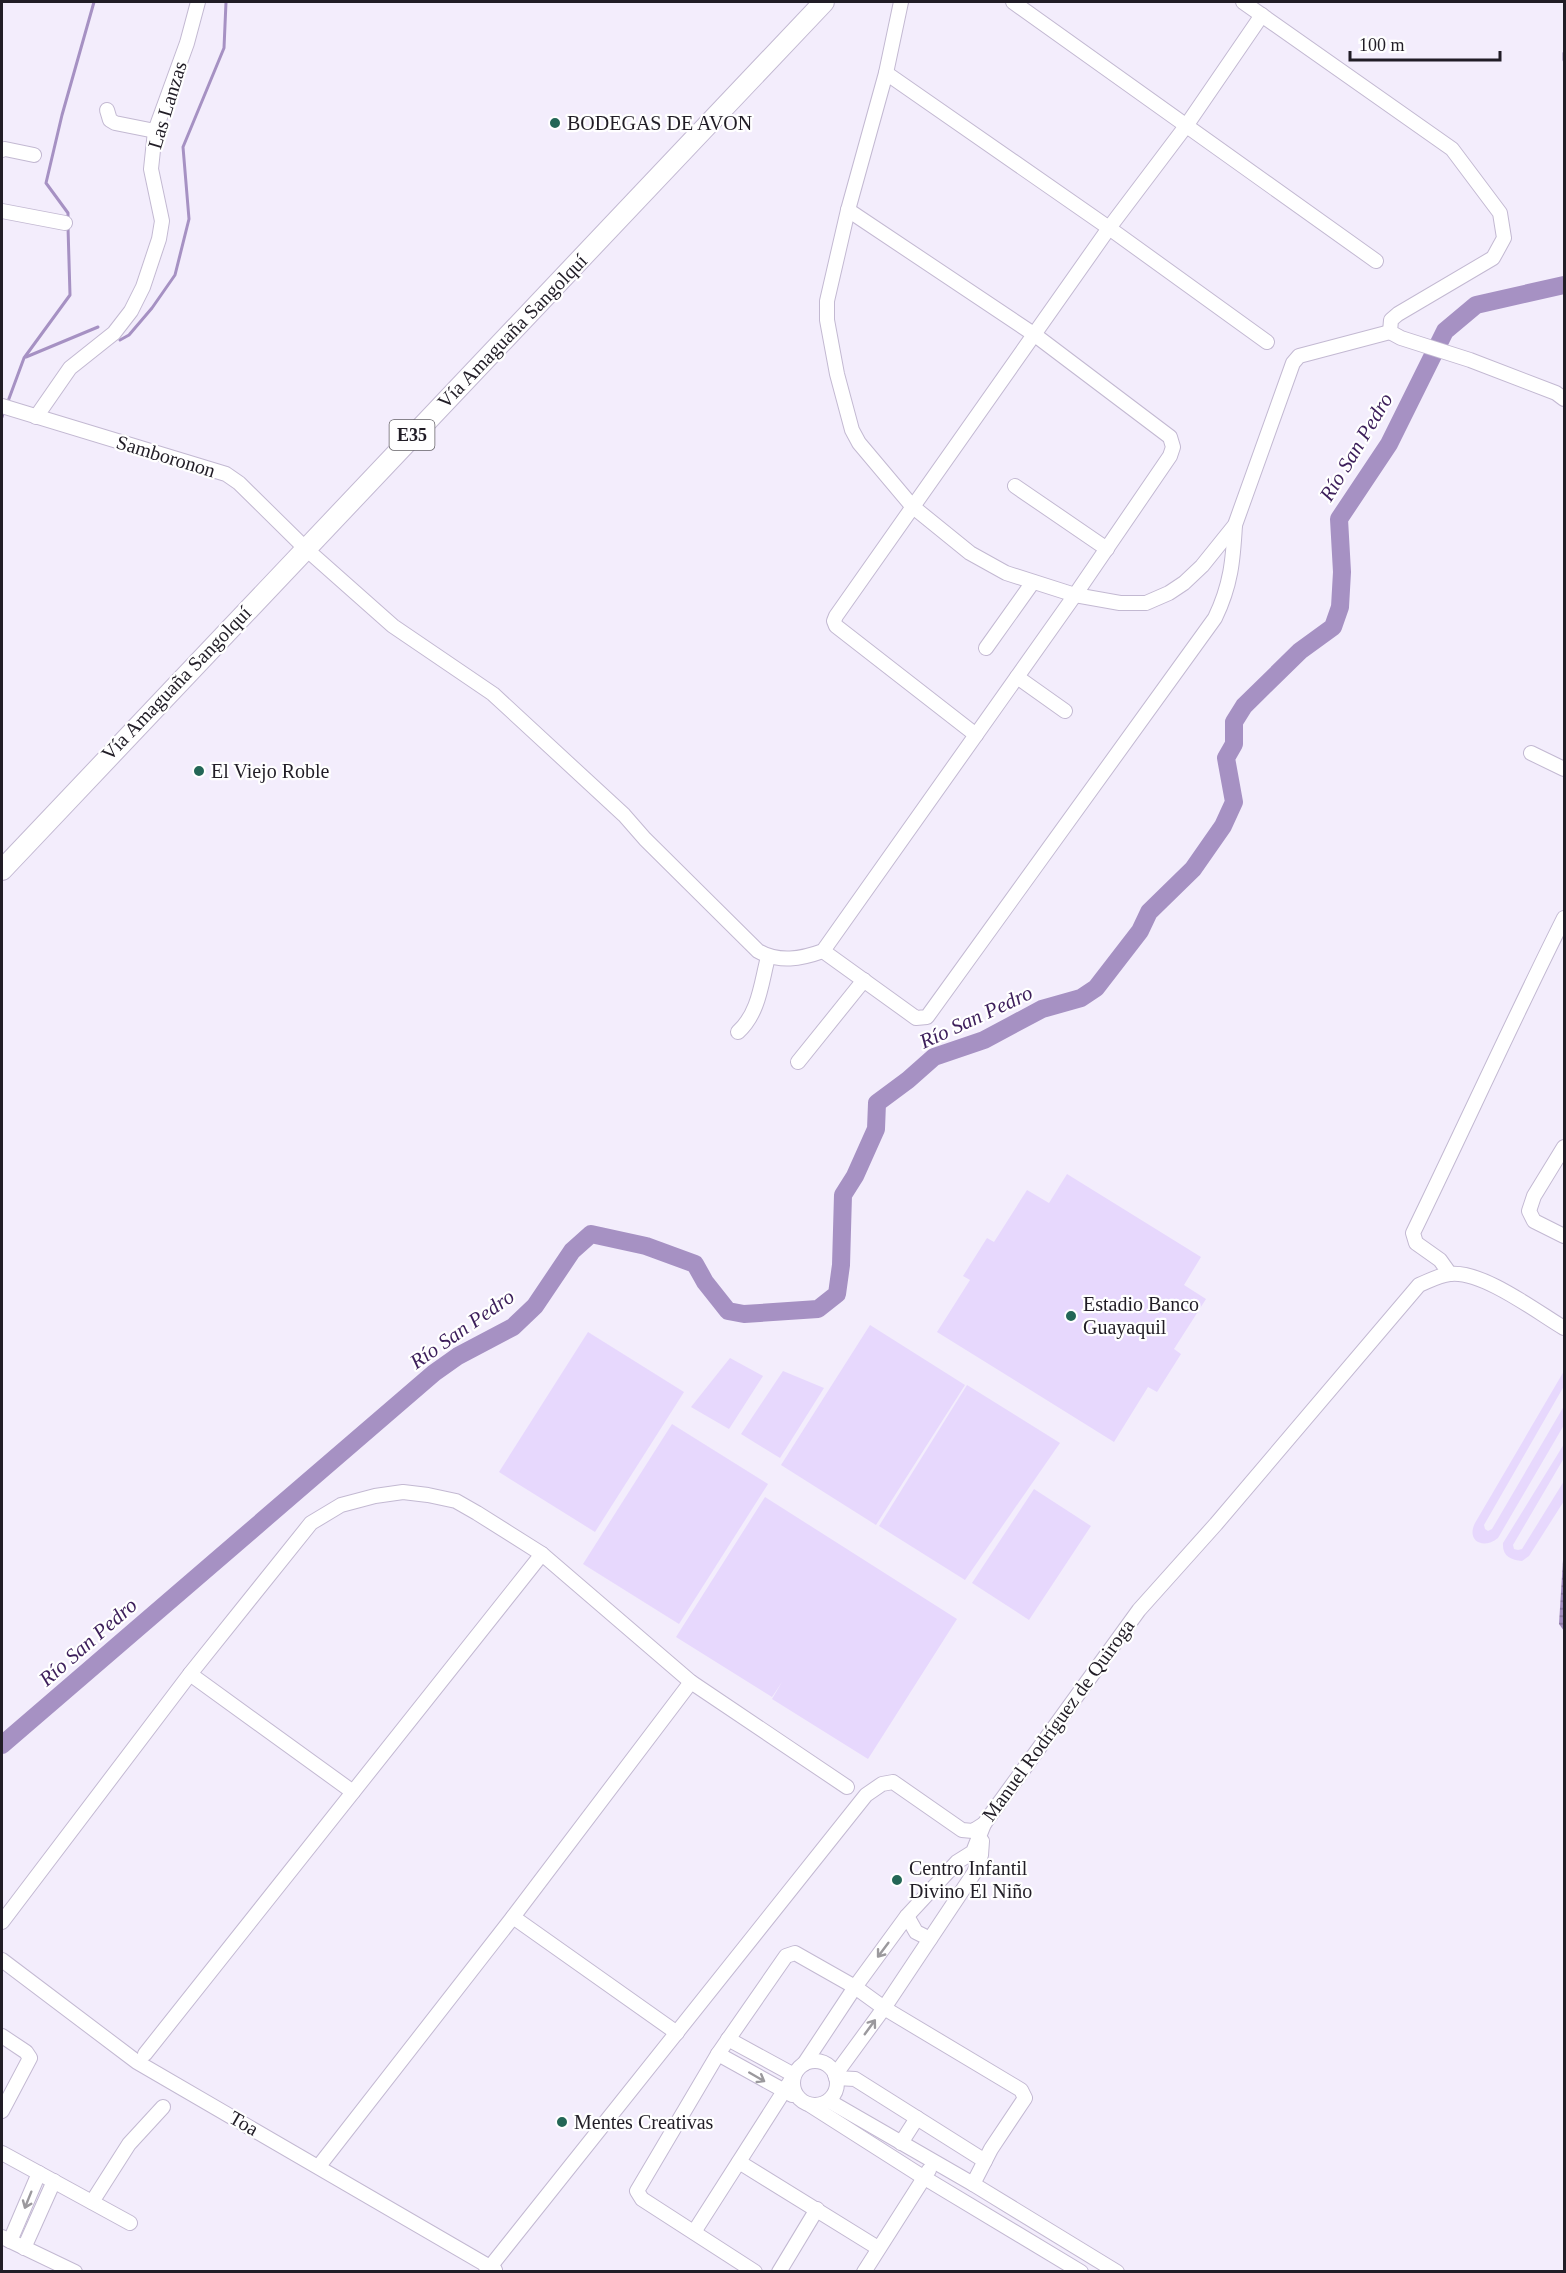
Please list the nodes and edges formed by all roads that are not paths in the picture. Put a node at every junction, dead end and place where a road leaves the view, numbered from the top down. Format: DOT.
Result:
graph roads {
  1 [pos="198,2"];
  2 [pos="824,2"];
  3 [pos="901,2"];
  4 [pos="1013,2"];
  5 [pos="1243,2"];
  6 [pos="1262,15"];
  7 [pos="886,73"];
  8 [pos="107,110"];
  9 [pos="1186,126"];
  10 [pos="155,131"];
  11 [pos="2,150"];
  12 [pos="34,155"];
  13 [pos="848,210"];
  14 [pos="2,211"];
  15 [pos="64,223"];
  16 [pos="1109,228"];
  17 [pos="1376,261"];
  18 [pos="1035,335"];
  19 [pos="1395,335"];
  20 [pos="1267,342"];
  21 [pos="1564,399"];
  22 [pos="2,406"];
  23 [pos="31,416"];
  24 [pos="1015,486"];
  25 [pos="912,506"];
  26 [pos="1235,525"];
  27 [pos="305,548"];
  28 [pos="1107,549"];
  29 [pos="1033,582"];
  30 [pos="1075,595"];
  31 [pos="986,648"];
  32 [pos="1017,678"];
  33 [pos="1065,711"];
  34 [pos="976,735"];
  35 [pos="1531,753"];
  36 [pos="1564,769"];
  37 [pos="2,870"];
  38 [pos="1564,918"];
  39 [pos="823,951"];
  40 [pos="768,957"];
  41 [pos="864,980"];
  42 [pos="738,1032"];
  43 [pos="798,1062"];
  44 [pos="1564,1147"];
  45 [pos="1564,1236"];
  46 [pos="1450,1274"];
  47 [pos="1564,1328"];
  48 [pos="542,1554"];
  49 [pos="190,1674"];
  50 [pos="691,1682"];
  51 [pos="847,1787"];
  52 [pos="353,1792"];
  53 [pos="984,1824"];
  54 [pos="907,1916"];
  55 [pos="513,1917"];
  56 [pos="2,1922"];
  57 [pos="930,1939"];
  58 [pos="2,1960"];
  59 [pos="855,1987"];
  60 [pos="884,2008"];
  61 [pos="677,2033"];
  62 [pos="2,2036"];
  63 [pos="728,2039"];
  64 [pos="145,2054"];
  65 [pos="718,2054"];
  66 [pos="797,2072"];
  67 [pos="836,2077"];
  68 [pos="784,2092"];
  69 [pos="797,2097"];
  70 [pos="829,2101"];
  71 [pos="810,2105"];
  72 [pos="163,2108"];
  73 [pos="2,2111"];
  74 [pos="917,2118"];
  75 [pos="901,2143"];
  76 [pos="2,2153"];
  77 [pos="739,2162"];
  78 [pos="935,2162"];
  79 [pos="985,2162"];
  80 [pos="319,2166"];
  81 [pos="39,2173"];
  82 [pos="923,2177"];
  83 [pos="54,2181"];
  84 [pos="973,2184"];
  85 [pos="993,2195"];
  86 [pos="92,2202"];
  87 [pos="817,2210"];
  88 [pos="983,2213"];
  89 [pos="130,2223"];
  90 [pos="694,2232"];
  91 [pos="6,2239"];
  92 [pos="24,2248"];
  93 [pos="878,2248"];
  94 [pos="491,2270"];
  95 [pos="75,2271"];
  96 [pos="755,2271"];
  97 [pos="779,2271"];
  98 [pos="864,2271"];
  99 [pos="1081,2271"];
  100 [pos="1117,2271"];
  1 -- 10 [label="street, Las Lanzas"];
  2 -- 27 [label="highway, Vía Amaguaña Sangolquí / E35"];
  3 -- 7 [label="street"];
  4 -- 9 [label="street"];
  5 -- 6 [label="street"];
  6 -- 9 [label="street"];
  6 -- 19 [label="street"];
  7 -- 13 [label="street"];
  7 -- 16 [label="street"];
  8 -- 10 [label="street"];
  9 -- 16 [label="street"];
  9 -- 17 [label="street"];
  10 -- 23 [label="street, Las Lanzas"];
  11 -- 12 [label="street"];
  13 -- 18 [label="street"];
  13 -- 25 [label="street"];
  14 -- 15 [label="street"];
  16 -- 18 [label="street"];
  16 -- 20 [label="street"];
  18 -- 25 [label="street"];
  18 -- 28 [label="street"];
  19 -- 21 [label="street"];
  19 -- 26 [label="street"];
  22 -- 23 [label="street, Samboronon"];
  23 -- 27 [label="street, Samboronon"];
  24 -- 28 [label="street"];
  25 -- 29 [label="street"];
  25 -- 34 [label="street"];
  26 -- 30 [label="street"];
  26 -- 41 [label="street"];
  27 -- 37 [label="highway, Vía Amaguaña Sangolquí / E35"];
  27 -- 40 [label="street, Samboronon"];
  28 -- 30 [label="street"];
  29 -- 30 [label="street"];
  29 -- 31 [label="street"];
  30 -- 32 [label="street"];
  32 -- 33 [label="street"];
  32 -- 34 [label="street"];
  34 -- 39 [label="street"];
  35 -- 36 [label="street"];
  38 -- 46 [label="street"];
  39 -- 40 [label="street"];
  39 -- 41 [label="street"];
  40 -- 42 [label="street"];
  41 -- 43 [label="street"];
  44 -- 45 [label="street"];
  46 -- 47 [label="street"];
  46 -- 53 [label="street, Manuel Rodríguez de Quiroga"];
  48 -- 49 [label="street"];
  48 -- 50 [label="street"];
  48 -- 52 [label="street"];
  49 -- 52 [label="street"];
  49 -- 56 [label="street"];
  50 -- 51 [label="street"];
  50 -- 55 [label="street"];
  52 -- 64 [label="street"];
  53 -- 54 [label="street"];
  53 -- 57 [label="street"];
  53 -- 61 [label="street, Manuel Rodríguez de Quiroga"];
  54 -- 57 [label="street"];
  54 -- 59 [label="street, one-way"];
  55 -- 61 [label="street"];
  55 -- 80 [label="street"];
  57 -- 60 [label="street"];
  58 -- 80 [label="street, Toa"];
  59 -- 60 [label="street"];
  59 -- 63 [label="street"];
  59 -- 66 [label="street"];
  67 -- 60 [label="street, one-way"];
  60 -- 79 [label="street"];
  61 -- 94 [label="street, Manuel Rodríguez de Quiroga"];
  62 -- 73 [label="street"];
  63 -- 65 [label="street"];
  63 -- 66 [label="street"];
  65 -- 68 [label="street, one-way"];
  65 -- 90 [label="street"];
  66 -- 67 [label="street"];
  66 -- 68 [label="street"];
  66 -- 69 [label="street"];
  67 -- 70 [label="street"];
  67 -- 74 [label="street"];
  68 -- 69 [label="street"];
  68 -- 77 [label="street"];
  69 -- 71 [label="street"];
  70 -- 71 [label="street"];
  70 -- 75 [label="street"];
  71 -- 82 [label="street"];
  72 -- 86 [label="street"];
  74 -- 75 [label="street"];
  74 -- 79 [label="street"];
  75 -- 78 [label="street"];
  76 -- 81 [label="street"];
  77 -- 87 [label="street"];
  77 -- 90 [label="street"];
  78 -- 82 [label="street"];
  78 -- 84 [label="street"];
  79 -- 84 [label="street"];
  80 -- 94 [label="street, Toa"];
  81 -- 83 [label="street"];
  81 -- 91 [label="street, one-way"];
  82 -- 88 [label="street"];
  82 -- 93 [label="street"];
  83 -- 86 [label="street"];
  83 -- 92 [label="street"];
  84 -- 85 [label="street"];
  85 -- 88 [label="street"];
  85 -- 100 [label="street"];
  86 -- 89 [label="street"];
  87 -- 93 [label="street"];
  87 -- 97 [label="street"];
  88 -- 99 [label="street"];
  90 -- 96 [label="street"];
  91 -- 92 [label="street"];
  92 -- 95 [label="street"];
  93 -- 98 [label="street"];
}
